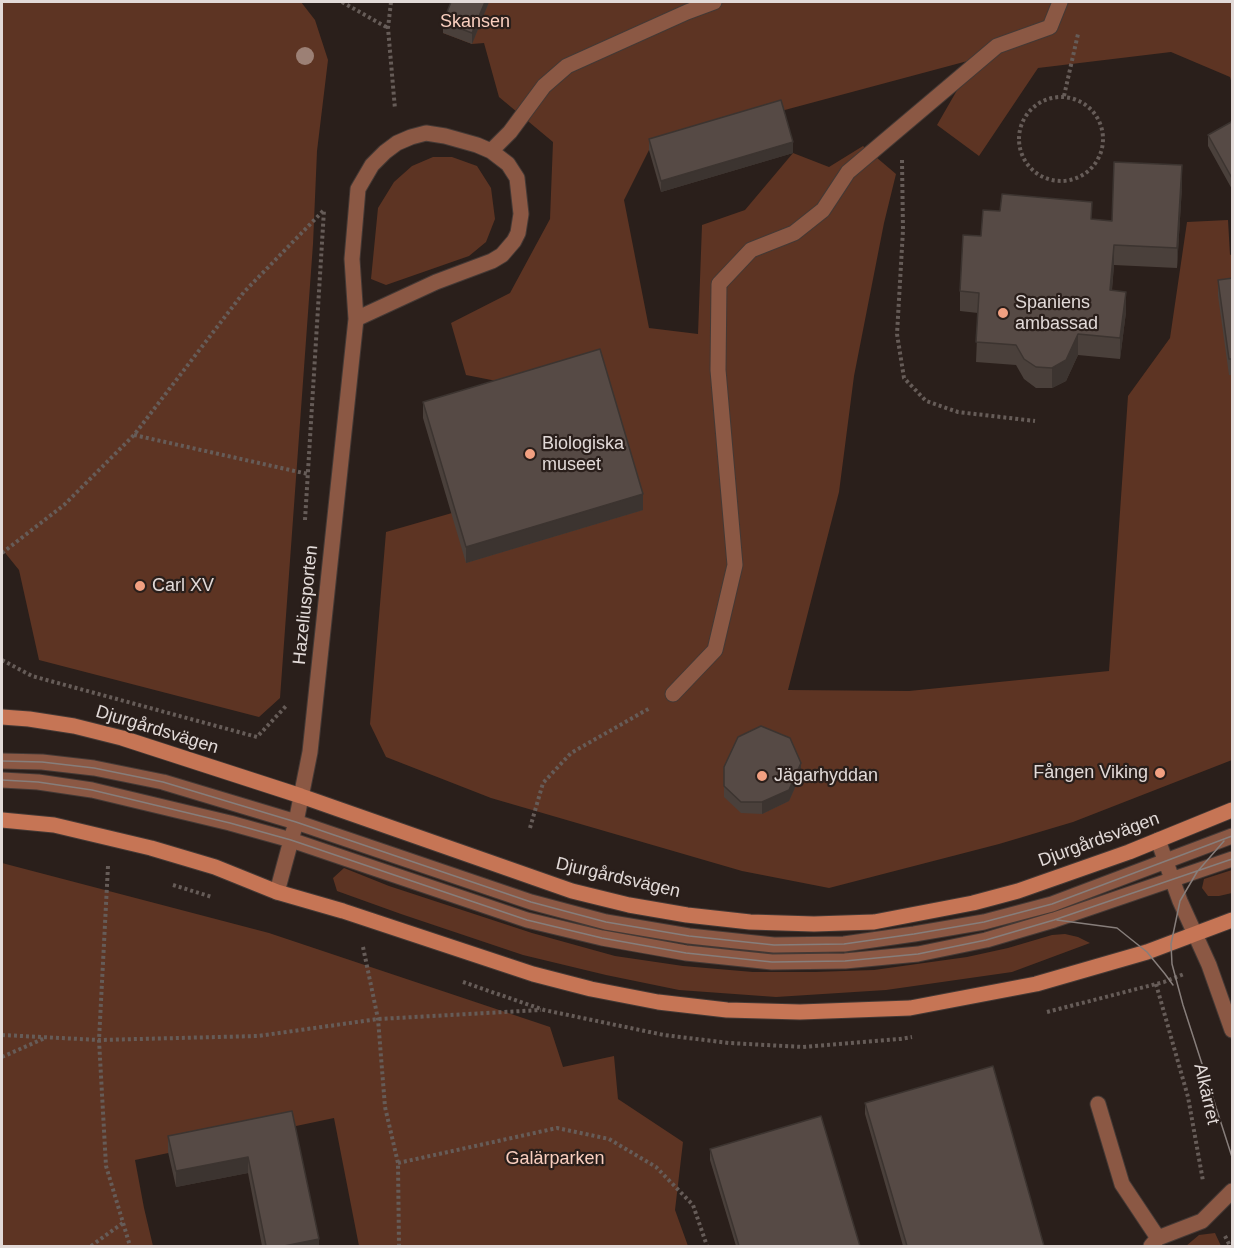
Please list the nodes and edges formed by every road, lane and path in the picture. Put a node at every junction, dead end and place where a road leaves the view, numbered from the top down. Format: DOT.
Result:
graph roads {
  1 [pos="342,2"];
  2 [pos="392,2"];
  3 [pos="714,2"];
  4 [pos="1060,2"];
  5 [pos="388,28"];
  6 [pos="1078,33"];
  7 [pos="1064,96"];
  8 [pos="396,109"];
  9 [pos="902,127"];
  10 [pos="491,151"];
  11 [pos="356,319"];
  12 [pos="1035,421"];
  13 [pos="134,435"];
  14 [pos="308,474"];
  15 [pos="305,521"];
  16 [pos="2,553"];
  17 [pos="2,660"];
  18 [pos="673,694"];
  19 [pos="292,700"];
  20 [pos="2,717"];
  21 [pos="2,761"];
  22 [pos="2,780"];
  23 [pos="301,796"];
  24 [pos="1233,810"];
  25 [pos="2,820"];
  26 [pos="296,822"];
  27 [pos="530,828"];
  28 [pos="1233,836"];
  29 [pos="117,839"];
  30 [pos="291,840"];
  31 [pos="1158,840"];
  32 [pos="1233,859"];
  33 [pos="1166,861"];
  34 [pos="1173,880"];
  35 [pos="277,892"];
  36 [pos="1233,920"];
  37 [pos="1195,934"];
  38 [pos="363,947"];
  39 [pos="1156,984"];
  40 [pos="544,1010"];
  41 [pos="378,1019"];
  42 [pos="1233,1030"];
  43 [pos="2,1035"];
  44 [pos="46,1038"];
  45 [pos="99,1040"];
  46 [pos="2,1057"];
  47 [pos="1098,1104"];
  48 [pos="398,1163"];
  49 [pos="1206,1189"];
  50 [pos="1233,1191"];
  51 [pos="123,1223"];
  52 [pos="1222,1227"];
  53 [pos="1155,1242"];
  54 [pos="92,1246"];
  55 [pos="130,1246"];
  56 [pos="399,1246"];
  57 [pos="707,1246"];
  58 [pos="1230,1246"];
  1 -- 5 [label="path"];
  2 -- 5 [label="path"];
  3 -- 10 [label="street"];
  4 -- 9 [label="street"];
  5 -- 8 [label="path"];
  6 -- 7 [label="path"];
  7 -- 7 [label="path"];
  9 -- 12 [label="path"];
  9 -- 18 [label="street"];
  10 -- 11 [label="street, Hazeliusporten"];
  10 -- 11 [label="street, Hazeliusporten"];
  11 -- 23 [label="street, Hazeliusporten"];
  13 -- 14 [label="path"];
  13 -- 14 [label="path"];
  13 -- 16 [label="path"];
  14 -- 15 [label="path"];
  17 -- 19 [label="path"];
  18 -- 27 [label="path"];
  20 -- 23 [label="street, Djurgårdsvägen"];
  21 -- 26 [label="street"];
  22 -- 30 [label="street"];
  23 -- 26 [label="street, Hazeliusporten"];
  23 -- 31 [label="street, Djurgårdsvägen"];
  24 -- 31 [label="street, Djurgårdsvägen"];
  25 -- 29 [label="street"];
  26 -- 30 [label="street, Hazeliusporten"];
  26 -- 33 [label="street"];
  28 -- 33 [label="street"];
  29 -- 35 [label="street"];
  29 -- 45 [label="path"];
  30 -- 34 [label="street"];
  30 -- 35 [label="street, Hazeliusporten"];
  31 -- 33 [label="street"];
  32 -- 34 [label="street"];
  33 -- 34 [label="street"];
  34 -- 37 [label="street"];
  35 -- 37 [label="street"];
  36 -- 37 [label="street"];
  37 -- 42 [label="street"];
  38 -- 41 [label="path"];
  39 -- 49 [label="path, Alkärret"];
  40 -- 41 [label="path"];
  41 -- 45 [label="path"];
  41 -- 48 [label="path"];
  43 -- 44 [label="path"];
  44 -- 45 [label="path"];
  44 -- 46 [label="path"];
  45 -- 51 [label="path"];
  47 -- 53 [label="street"];
  48 -- 56 [label="path"];
  48 -- 57 [label="path"];
  50 -- 53 [label="street"];
  51 -- 54 [label="path"];
  51 -- 55 [label="path"];
  52 -- 58 [label="path"];
}
